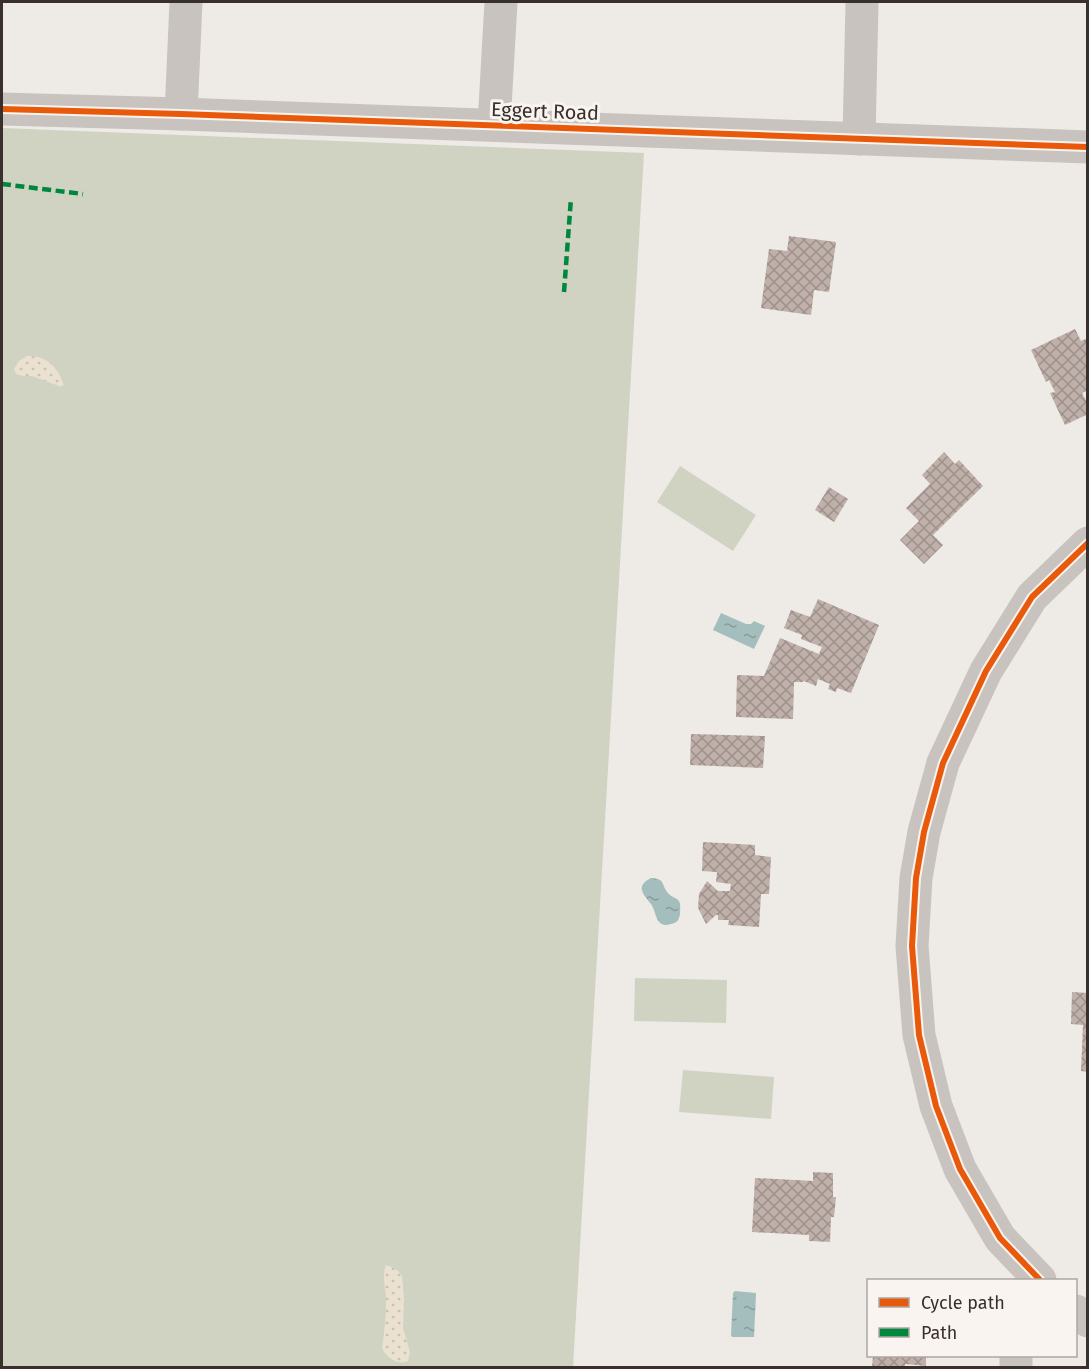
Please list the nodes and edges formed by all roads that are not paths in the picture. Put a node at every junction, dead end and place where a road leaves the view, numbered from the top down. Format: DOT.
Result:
graph roads {
  1 [pos="186,2"];
  2 [pos="501,2"];
  3 [pos="862,2"];
  4 [pos="2,109"];
  5 [pos="182,114"];
  6 [pos="494,125"];
  7 [pos="859,139"];
  8 [pos="1088,147"];
  9 [pos="1088,543"];
  10 [pos="1000,1238"];
  11 [pos="1010,1279"];
  12 [pos="1038,1279"];
  1 -- 5 [label="street"];
  2 -- 6 [label="street"];
  3 -- 7 [label="street"];
  4 -- 5 [label="street, Eggert Road"];
  5 -- 6 [label="street, Eggert Road"];
  6 -- 7 [label="street, Eggert Road"];
  7 -- 8 [label="street, Eggert Road"];
  9 -- 10 [label="street"];
  10 -- 11 [label="street"];
  10 -- 12 [label="street"];
}
